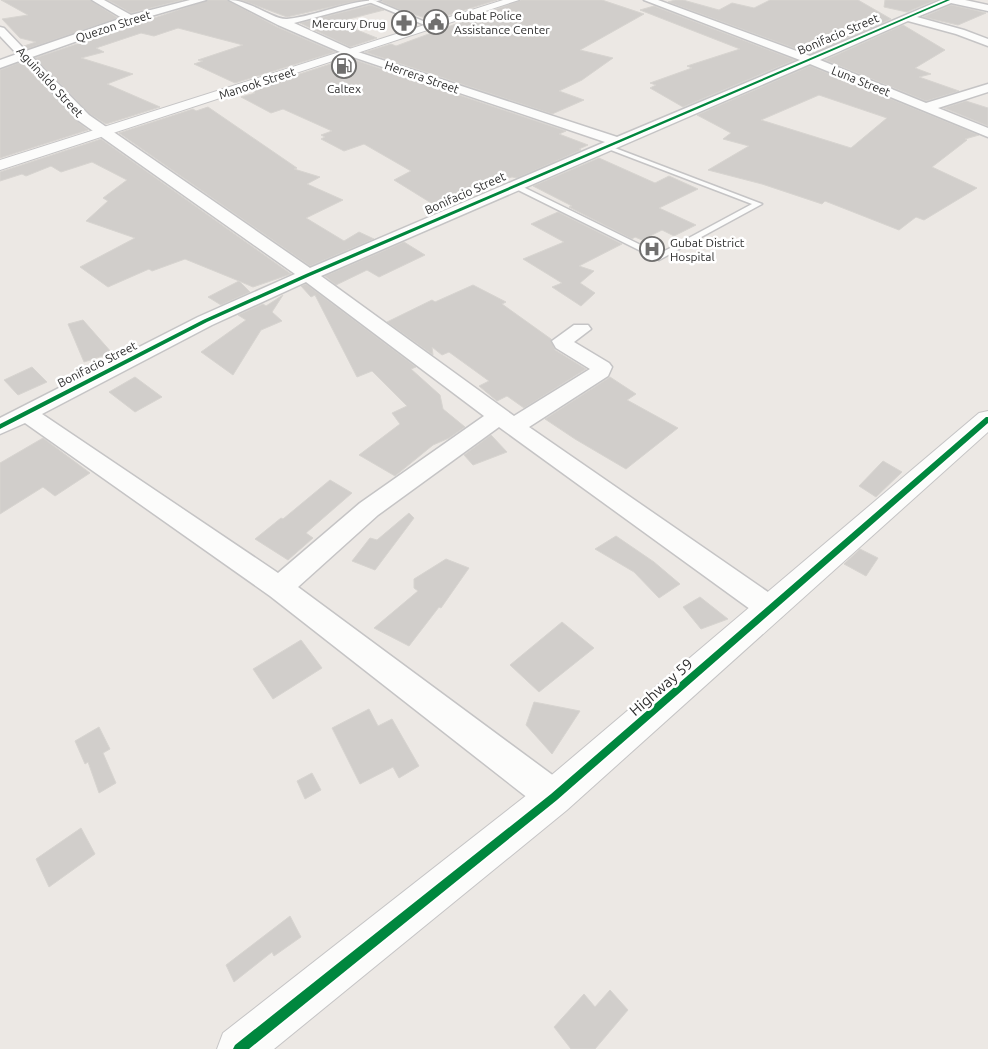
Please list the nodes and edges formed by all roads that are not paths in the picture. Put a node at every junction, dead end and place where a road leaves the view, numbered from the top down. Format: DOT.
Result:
graph roads {
  1 [pos="97,0"];
  2 [pos="201,0"];
  3 [pos="234,0"];
  4 [pos="372,0"];
  5 [pos="514,0"];
  6 [pos="649,0"];
  7 [pos="950,0"];
  8 [pos="988,8"];
  9 [pos="907,18"];
  10 [pos="130,20"];
  11 [pos="282,23"];
  12 [pos="434,27"];
  13 [pos="0,30"];
  14 [pos="988,43"];
  15 [pos="351,53"];
  16 [pos="25,56"];
  17 [pos="808,59"];
  18 [pos="0,64"];
  19 [pos="988,88"];
  20 [pos="964,95"];
  21 [pos="988,103"];
  22 [pos="926,107"];
  23 [pos="103,132"];
  24 [pos="988,132"];
  25 [pos="610,144"];
  26 [pos="0,165"];
  27 [pos="512,186"];
  28 [pos="308,275"];
  29 [pos="581,329"];
  30 [pos="26,414"];
  31 [pos="988,419"];
  32 [pos="506,422"];
  33 [pos="0,427"];
  34 [pos="279,588"];
  35 [pos="771,610"];
  36 [pos="554,798"];
  37 [pos="239,1049"];
  1 -- 10 [label="street"];
  2 -- 10 [label="street, Quezon Street"];
  3 -- 11 [label="street, Herrera Street"];
  4 -- 11 [label="street"];
  4 -- 12 [label="lane"];
  5 -- 12 [label="main road, Manook Street"];
  6 -- 17 [label="street, Luna Street"];
  7 -- 8 [label="street"];
  7 -- 9 [label="street, Bonifacio Street"];
  9 -- 14 [label="street"];
  9 -- 17 [label="street, Bonifacio Street"];
  10 -- 16 [label="street, Quezon Street"];
  11 -- 15 [label="street, Herrera Street"];
  12 -- 15 [label="main road, Manook Street"];
  13 -- 16 [label="street, Aguinaldo Street"];
  15 -- 23 [label="main road, Manook Street"];
  15 -- 25 [label="street, Herrera Street"];
  16 -- 18 [label="street, Quezon Street"];
  16 -- 23 [label="street, Aguinaldo Street"];
  17 -- 22 [label="street, Luna Street"];
  17 -- 25 [label="street, Bonifacio Street"];
  19 -- 20 [label="street"];
  20 -- 21 [label="street"];
  20 -- 22 [label="street"];
  22 -- 24 [label="street, Luna Street"];
  23 -- 26 [label="main road, Manook Street"];
  23 -- 28 [label="street, Aguinaldo Street"];
  25 -- 27 [label="street, Bonifacio Street"];
  25 -- 27 [label="lane"];
  27 -- 28 [label="street, Bonifacio Street"];
  28 -- 30 [label="street, Bonifacio Street"];
  28 -- 32 [label="street, Aguinaldo Street"];
  29 -- 32 [label="street"];
  30 -- 33 [label="street, Bonifacio Street"];
  30 -- 34 [label="street"];
  31 -- 35 [label="main road, Highway 59"];
  32 -- 34 [label="street"];
  32 -- 35 [label="street, Aguinaldo Street"];
  34 -- 36 [label="street"];
  35 -- 36 [label="main road, Highway 59"];
  36 -- 37 [label="main road, Highway 59"];
}
